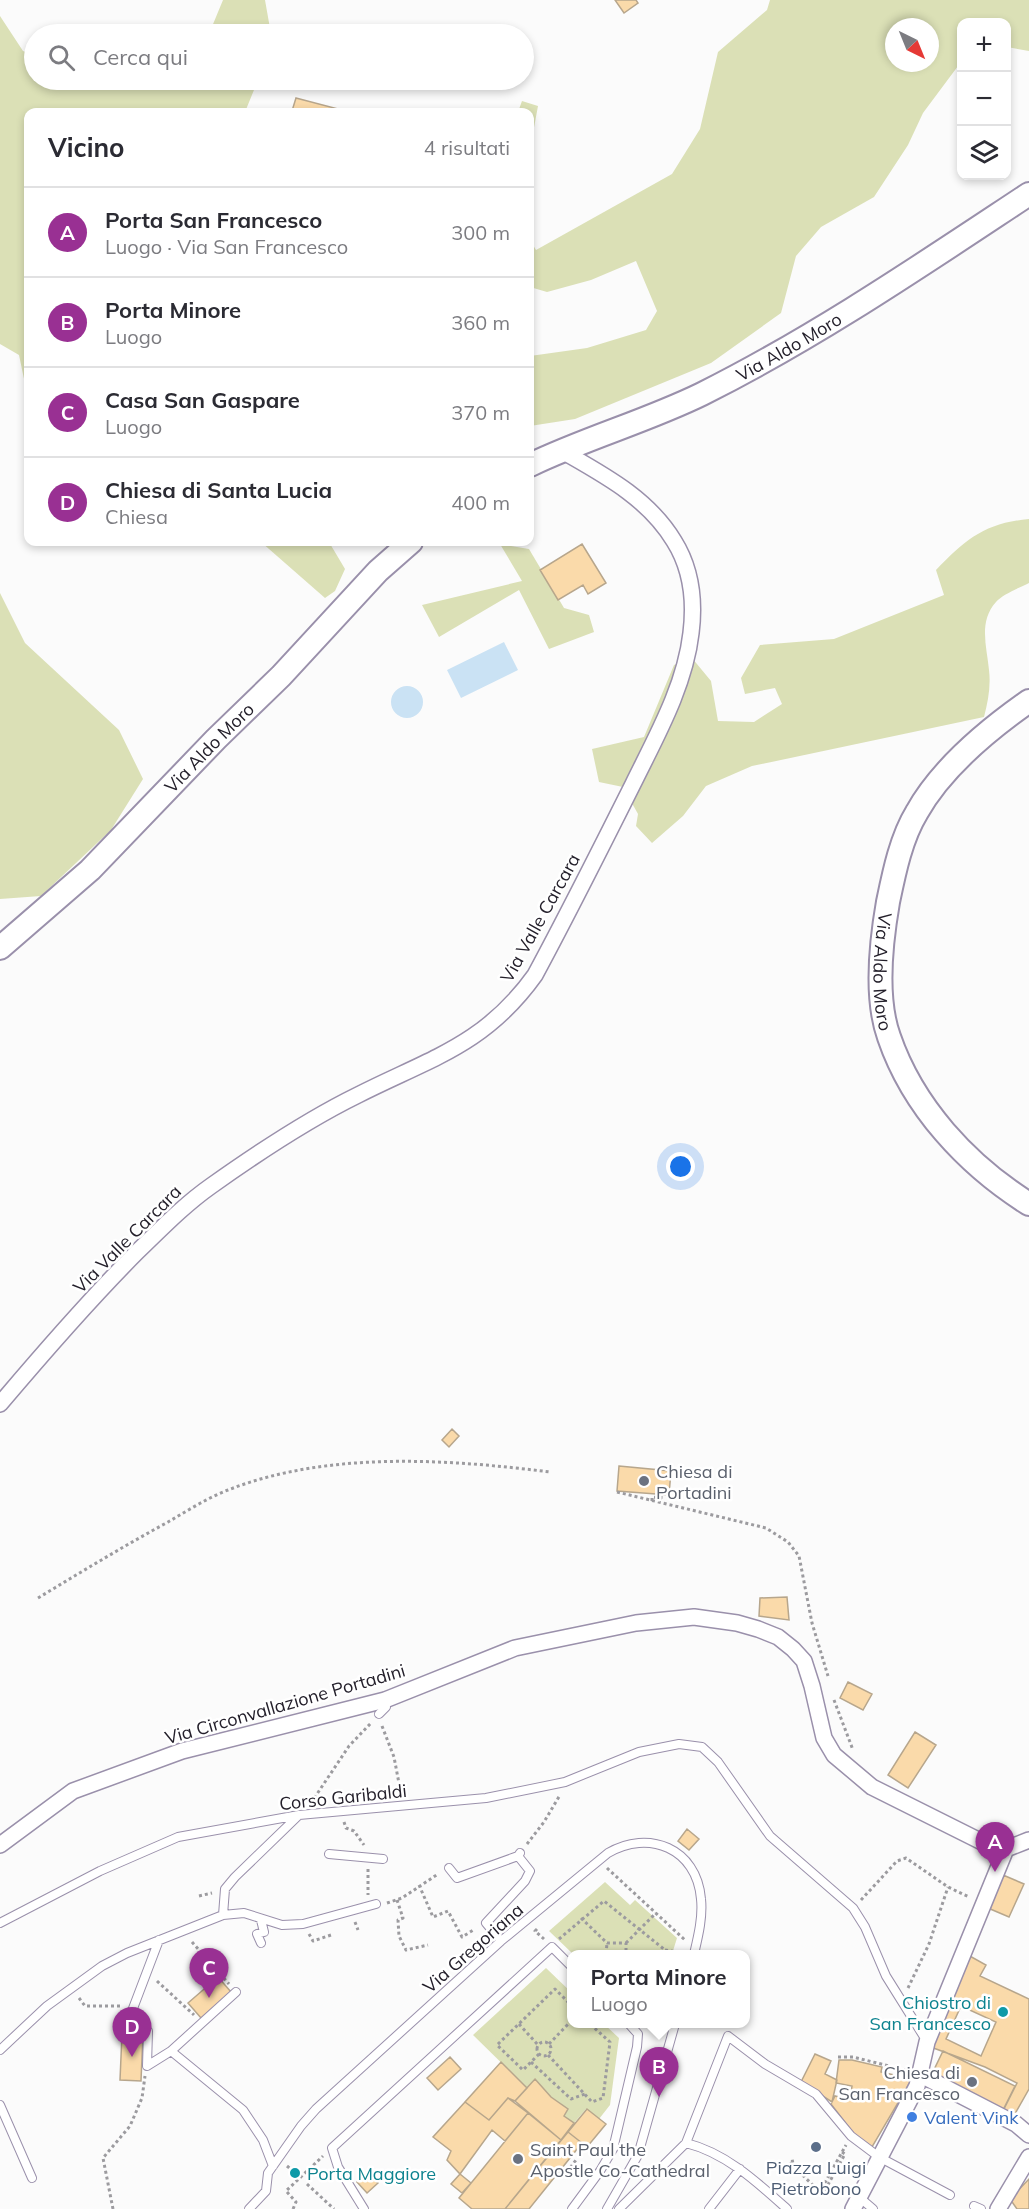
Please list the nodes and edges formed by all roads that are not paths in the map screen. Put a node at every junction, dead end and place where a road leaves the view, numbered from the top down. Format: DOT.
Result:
graph roads {
  1 [pos="1029,194"];
  2 [pos="562,451"];
  3 [pos="534,463"];
  4 [pos="406,546"];
  5 [pos="1029,701"];
  6 [pos="0,948"];
  7 [pos="1029,1204"];
  8 [pos="0,1404"];
  9 [pos="301,1813"];
  10 [pos="1029,1840"];
  11 [pos="0,1845"];
  12 [pos="1006,1849"];
  13 [pos="329,1854"];
  14 [pos="383,1859"];
  15 [pos="449,1868"];
  16 [pos="376,1904"];
  17 [pos="222,1915"];
  18 [pos="261,1920"];
  19 [pos="0,1923"];
  20 [pos="159,1940"];
  21 [pos="501,1941"];
  22 [pos="261,1943"];
  23 [pos="695,1950"];
  24 [pos="567,1962"];
  25 [pos="235,1991"];
  26 [pos="633,2028"];
  27 [pos="674,2028"];
  28 [pos="927,2042"];
  29 [pos="0,2050"];
  30 [pos="171,2051"];
  31 [pos="916,2073"];
  32 [pos="0,2105"];
  33 [pos="1029,2134"];
  34 [pos="686,2143"];
  35 [pos="879,2157"];
  36 [pos="1029,2157"];
  37 [pos="273,2166"];
  38 [pos="740,2169"];
  39 [pos="32,2178"];
  40 [pos="950,2195"];
  41 [pos="856,2203"];
  42 [pos="249,2209"];
  43 [pos="364,2209"];
  44 [pos="572,2209"];
  45 [pos="607,2209"];
  46 [pos="619,2209"];
  47 [pos="710,2209"];
  48 [pos="786,2209"];
  49 [pos="873,2209"];
  50 [pos="998,2209"];
  1 -- 2 [label="main road, Via Aldo Moro"];
  2 -- 3 [label="main road, Via Aldo Moro"];
  2 -- 8 [label="street, Via Valle Carcara"];
  4 -- 6 [label="main road, Via Aldo Moro"];
  5 -- 7 [label="main road, Via Aldo Moro"];
  9 -- 17 [label="lane"];
  9 -- 19 [label="lane, Corso Garibaldi"];
  9 -- 28 [label="lane, Corso Garibaldi"];
  10 -- 12 [label="street"];
  11 -- 12 [label="street, Via Circonvallazione Portadini"];
  12 -- 28 [label="street"];
  13 -- 14 [label="lane"];
  15 -- 21 [label="lane"];
  16 -- 18 [label="lane"];
  17 -- 18 [label="lane"];
  17 -- 20 [label="lane"];
  18 -- 22 [label="lane"];
  20 -- 29 [label="lane"];
  20 -- 30 [label="lane"];
  21 -- 23 [label="lane, Via Gregoriana"];
  21 -- 37 [label="lane, Via Gregoriana"];
  24 -- 43 [label="lane"];
  25 -- 30 [label="lane"];
  26 -- 44 [label="lane"];
  27 -- 45 [label="lane"];
  28 -- 31 [label="street"];
  30 -- 37 [label="lane"];
  31 -- 33 [label="street"];
  31 -- 35 [label="street"];
  32 -- 39 [label="lane"];
  34 -- 35 [label="lane"];
  34 -- 38 [label="lane"];
  34 -- 46 [label="lane"];
  35 -- 40 [label="lane"];
  35 -- 41 [label="street"];
  36 -- 50 [label="street"];
  37 -- 42 [label="lane, Via Gregoriana"];
  38 -- 47 [label="lane"];
  38 -- 48 [label="lane"];
  41 -- 49 [label="lane"];
}
